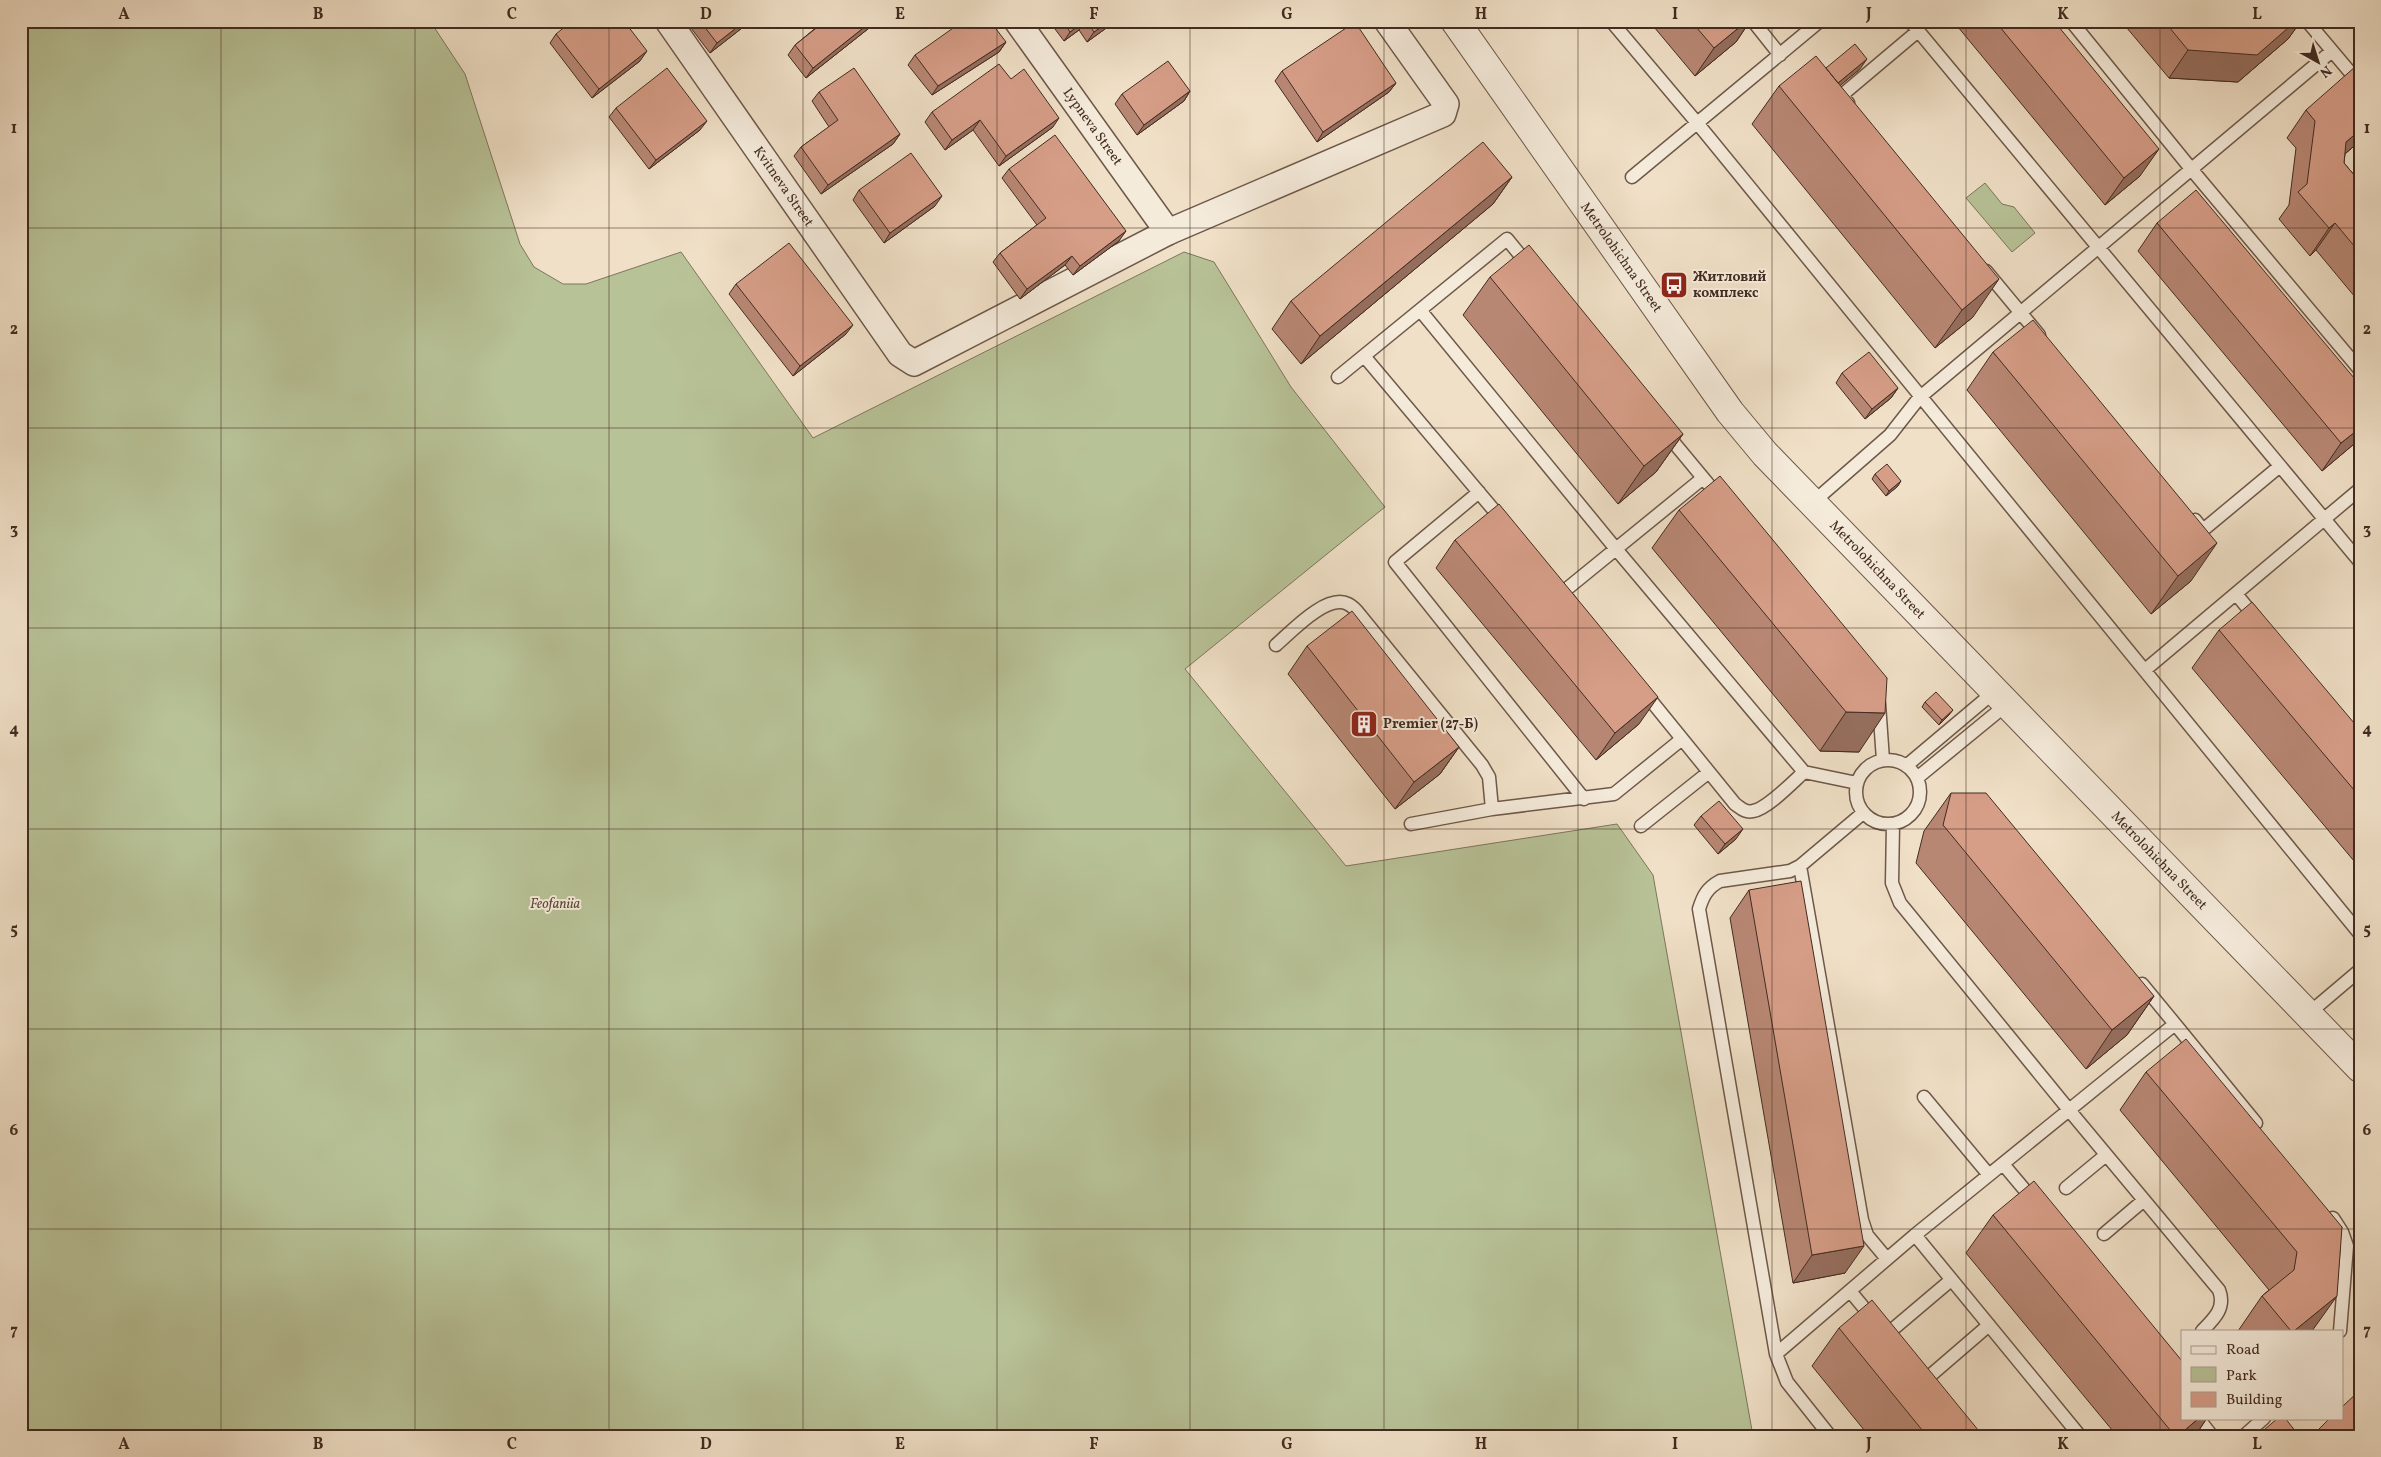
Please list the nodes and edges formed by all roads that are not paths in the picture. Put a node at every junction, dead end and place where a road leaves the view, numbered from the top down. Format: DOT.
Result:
graph roads {
  1 [pos="668,21"];
  2 [pos="1017,21"];
  3 [pos="1387,21"];
  4 [pos="1455,21"];
  5 [pos="1611,21"];
  6 [pos="1753,21"];
  7 [pos="1820,21"];
  8 [pos="2071,21"];
  9 [pos="2307,21"];
  10 [pos="1914,26"];
  11 [pos="2332,51"];
  12 [pos="1780,55"];
  13 [pos="2360,84"];
  14 [pos="1854,110"];
  15 [pos="1698,124"];
  16 [pos="2192,170"];
  17 [pos="1632,177"];
  18 [pos="1168,232"];
  19 [pos="2099,249"];
  20 [pos="1978,260"];
  21 [pos="1538,278"];
  22 [pos="1420,310"];
  23 [pos="2021,313"];
  24 [pos="2046,343"];
  25 [pos="1364,356"];
  26 [pos="2360,370"];
  27 [pos="1338,377"];
  28 [pos="1919,398"];
  29 [pos="1659,424"];
  30 [pos="2280,466"];
  31 [pos="1703,478"];
  32 [pos="2360,489"];
  33 [pos="1479,492"];
  34 [pos="1811,504"];
  35 [pos="1728,508"];
  36 [pos="2184,508"];
  37 [pos="2324,519"];
  38 [pos="1509,528"];
  39 [pos="1616,549"];
  40 [pos="2360,562"];
  41 [pos="2236,594"];
  42 [pos="1576,608"];
  43 [pos="2264,627"];
  44 [pos="1276,645"];
  45 [pos="2145,670"];
  46 [pos="1638,685"];
  47 [pos="1876,693"];
  48 [pos="2000,699"];
  49 [pos="1682,739"];
  50 [pos="1883,760"];
  51 [pos="1906,766"];
  52 [pos="1709,772"];
  53 [pos="1804,772"];
  54 [pos="1917,778"];
  55 [pos="1857,783"];
  56 [pos="1584,799"];
  57 [pos="1492,809"];
  58 [pos="1863,813"];
  59 [pos="1411,824"];
  60 [pos="1893,824"];
  61 [pos="1642,826"];
  62 [pos="1800,866"];
  63 [pos="2360,934"];
  64 [pos="2131,970"];
  65 [pos="2360,970"];
  66 [pos="2308,1014"];
  67 [pos="2175,1024"];
  68 [pos="2360,1068"];
  69 [pos="1924,1097"];
  70 [pos="2068,1110"];
  71 [pos="2262,1131"];
  72 [pos="2106,1155"];
  73 [pos="2002,1164"];
  74 [pos="1989,1175"];
  75 [pos="2066,1188"];
  76 [pos="2144,1200"];
  77 [pos="2040,1208"];
  78 [pos="2324,1208"];
  79 [pos="2104,1234"];
  80 [pos="1915,1235"];
  81 [pos="1887,1259"];
  82 [pos="1951,1280"];
  83 [pos="1850,1291"];
  84 [pos="1989,1325"];
  85 [pos="2203,1330"];
  86 [pos="2340,1330"];
  87 [pos="1776,1354"];
  88 [pos="1924,1380"];
  89 [pos="2200,1420"];
  90 [pos="2259,1420"];
  91 [pos="2078,1435"];
  92 [pos="1830,1436"];
  93 [pos="2212,1436"];
  94 [pos="2244,1436"];
  1 -- 18 [label="street, Kvitneva Street"];
  2 -- 18 [label="street, Lypneva Street"];
  3 -- 18 [label="street"];
  4 -- 34 [label="street, Metrolohichna Street"];
  5 -- 15 [label="lane"];
  6 -- 12 [label="lane"];
  7 -- 12 [label="lane"];
  8 -- 16 [label="lane"];
  9 -- 11 [label="lane"];
  10 -- 14 [label="lane"];
  10 -- 19 [label="lane"];
  11 -- 13 [label="lane"];
  11 -- 16 [label="lane"];
  12 -- 15 [label="lane"];
  15 -- 17 [label="lane"];
  15 -- 28 [label="lane"];
  16 -- 19 [label="lane"];
  16 -- 26 [label="lane"];
  19 -- 23 [label="lane"];
  19 -- 30 [label="lane"];
  20 -- 23 [label="lane"];
  21 -- 22 [label="lane"];
  22 -- 25 [label="lane"];
  22 -- 39 [label="lane"];
  23 -- 24 [label="lane"];
  23 -- 28 [label="lane"];
  25 -- 27 [label="lane"];
  25 -- 33 [label="lane"];
  28 -- 34 [label="lane"];
  28 -- 45 [label="lane"];
  29 -- 31 [label="lane"];
  30 -- 36 [label="lane"];
  30 -- 37 [label="lane"];
  31 -- 35 [label="lane"];
  31 -- 39 [label="lane"];
  32 -- 37 [label="lane"];
  33 -- 38 [label="lane"];
  33 -- 56 [label="lane"];
  34 -- 48 [label="street, Metrolohichna Street"];
  37 -- 40 [label="lane"];
  37 -- 41 [label="lane"];
  39 -- 42 [label="lane"];
  39 -- 53 [label="lane"];
  41 -- 43 [label="lane"];
  41 -- 45 [label="lane"];
  44 -- 57 [label="lane"];
  45 -- 63 [label="lane"];
  46 -- 49 [label="lane"];
  47 -- 50 [label="lane"];
  48 -- 51 [label="lane"];
  48 -- 54 [label="lane"];
  48 -- 66 [label="street, Metrolohichna Street"];
  49 -- 52 [label="lane"];
  49 -- 56 [label="lane"];
  50 -- 51 [label="lane"];
  50 -- 55 [label="lane"];
  51 -- 54 [label="lane"];
  52 -- 53 [label="lane"];
  52 -- 61 [label="lane"];
  53 -- 55 [label="lane"];
  54 -- 60 [label="lane"];
  55 -- 58 [label="lane"];
  56 -- 57 [label="lane"];
  57 -- 59 [label="lane"];
  58 -- 60 [label="lane"];
  58 -- 62 [label="lane"];
  60 -- 70 [label="lane"];
  62 -- 81 [label="lane"];
  62 -- 87 [label="lane"];
  64 -- 67 [label="lane"];
  65 -- 66 [label="lane"];
  66 -- 68 [label="street, Metrolohichna Street"];
  67 -- 70 [label="lane"];
  67 -- 71 [label="lane"];
  69 -- 74 [label="lane"];
  70 -- 72 [label="lane"];
  70 -- 73 [label="lane"];
  72 -- 75 [label="lane"];
  72 -- 76 [label="lane"];
  73 -- 74 [label="lane"];
  73 -- 77 [label="lane"];
  74 -- 80 [label="lane"];
  76 -- 79 [label="lane"];
  76 -- 85 [label="lane"];
  78 -- 86 [label="lane"];
  80 -- 81 [label="lane"];
  80 -- 82 [label="lane"];
  81 -- 83 [label="lane"];
  82 -- 83 [label="lane"];
  82 -- 84 [label="lane"];
  83 -- 87 [label="lane"];
  84 -- 88 [label="lane"];
  84 -- 91 [label="lane"];
  87 -- 92 [label="lane"];
  89 -- 93 [label="lane"];
  90 -- 94 [label="lane"];
}
